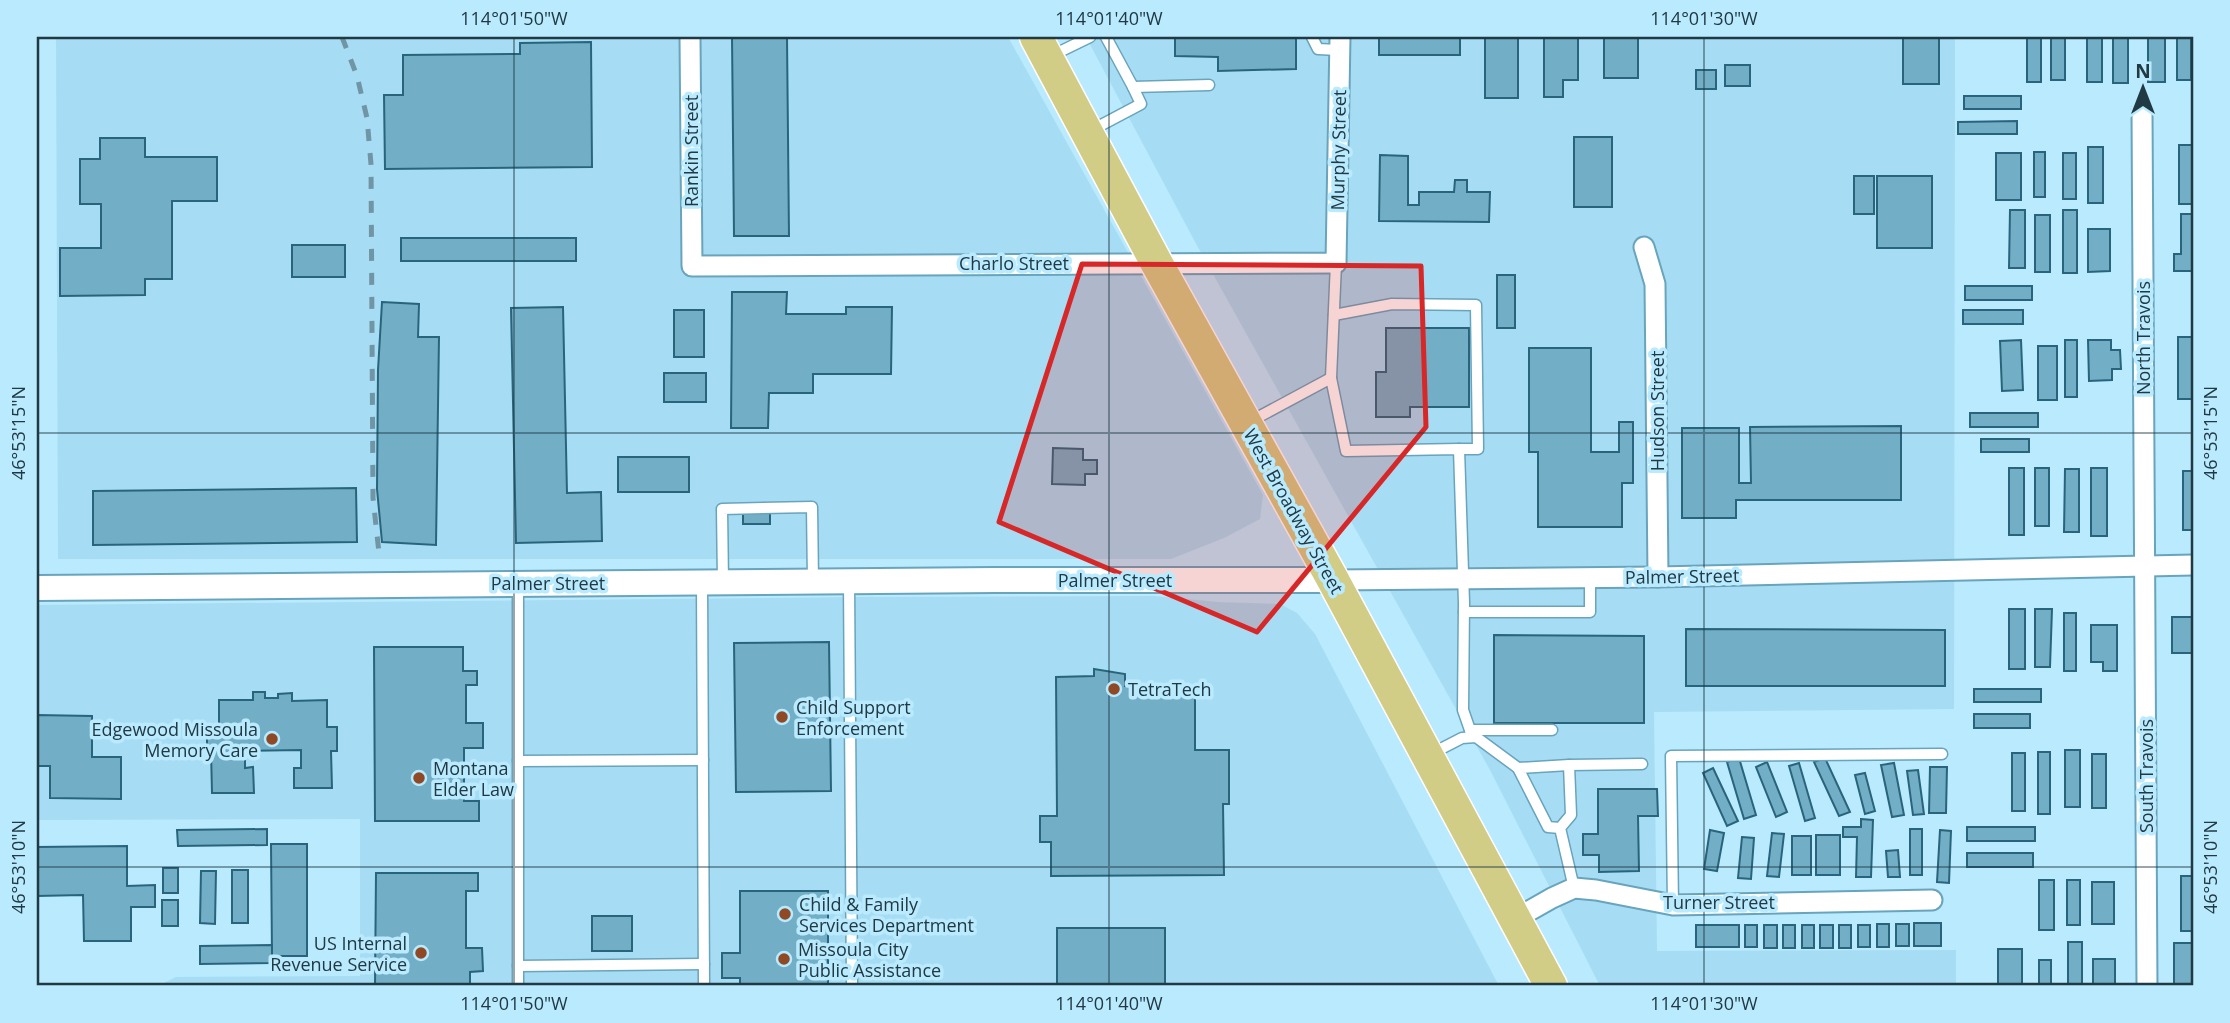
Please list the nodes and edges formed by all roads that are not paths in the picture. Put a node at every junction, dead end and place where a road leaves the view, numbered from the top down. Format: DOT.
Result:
graph roads {
  1 [pos="690,37"];
  2 [pos="1090,37"];
  3 [pos="1106,37"];
  4 [pos="1312,37"];
  5 [pos="1340,43"];
  6 [pos="1041,47"];
  7 [pos="1209,85"];
  8 [pos="1133,87"];
  9 [pos="2142,111"];
  10 [pos="1087,133"];
  11 [pos="1644,247"];
  12 [pos="1156,262"];
  13 [pos="1336,263"];
  14 [pos="692,265"];
  15 [pos="1334,315"];
  16 [pos="1331,378"];
  17 [pos="1246,424"];
  18 [pos="1459,449"];
  19 [pos="2145,565"];
  20 [pos="2193,565"];
  21 [pos="1590,577"];
  22 [pos="1658,577"];
  23 [pos="1463,578"];
  24 [pos="1333,580"];
  25 [pos="849,581"];
  26 [pos="713,582"];
  27 [pos="814,582"];
  28 [pos="518,584"];
  29 [pos="37,588"];
  30 [pos="1464,612"];
  31 [pos="1552,730"];
  32 [pos="1473,734"];
  33 [pos="1942,754"];
  34 [pos="1427,756"];
  35 [pos="703,760"];
  36 [pos="518,761"];
  37 [pos="1642,764"];
  38 [pos="1569,765"];
  39 [pos="1518,768"];
  40 [pos="1560,828"];
  41 [pos="1574,888"];
  42 [pos="1932,900"];
  43 [pos="1673,905"];
  44 [pos="1515,919"];
  45 [pos="704,964"];
  46 [pos="518,966"];
  47 [pos="518,986"];
  48 [pos="704,986"];
  49 [pos="852,986"];
  50 [pos="1551,986"];
  51 [pos="2147,986"];
  1 -- 14 [label="street, Rankin Street"];
  2 -- 6 [label="lane"];
  3 -- 8 [label="lane"];
  4 -- 5 [label="lane"];
  5 -- 13 [label="street, Murphy Street"];
  6 -- 10 [label="main road, West Broadway Street"];
  7 -- 8 [label="lane"];
  8 -- 10 [label="lane"];
  9 -- 19 [label="street, North Travois"];
  10 -- 12 [label="main road, West Broadway Street"];
  11 -- 22 [label="street, Hudson Street"];
  12 -- 13 [label="street, Charlo Street"];
  12 -- 14 [label="street, Charlo Street"];
  12 -- 17 [label="main road, West Broadway Street"];
  13 -- 15 [label="lane"];
  15 -- 16 [label="lane"];
  15 -- 18 [label="lane"];
  16 -- 17 [label="lane"];
  16 -- 18 [label="lane"];
  17 -- 24 [label="main road, West Broadway Street"];
  18 -- 23 [label="lane"];
  19 -- 20 [label="street, Palmer Street"];
  19 -- 22 [label="street, Palmer Street"];
  19 -- 51 [label="street, South Travois"];
  21 -- 22 [label="street, Palmer Street"];
  21 -- 23 [label="street, Palmer Street"];
  21 -- 30 [label="lane"];
  23 -- 24 [label="street, Palmer Street"];
  23 -- 30 [label="lane"];
  24 -- 25 [label="street, Palmer Street"];
  24 -- 34 [label="main road, West Broadway Street"];
  25 -- 27 [label="street, Palmer Street"];
  25 -- 49 [label="lane"];
  26 -- 27 [label="street, Palmer Street"];
  26 -- 27 [label="lane"];
  26 -- 28 [label="street, Palmer Street"];
  26 -- 35 [label="lane"];
  28 -- 29 [label="street, Palmer Street"];
  28 -- 36 [label="lane"];
  30 -- 32 [label="lane"];
  31 -- 32 [label="lane"];
  32 -- 34 [label="lane"];
  32 -- 39 [label="lane"];
  33 -- 43 [label="lane"];
  34 -- 44 [label="main road, West Broadway Street"];
  35 -- 36 [label="lane"];
  35 -- 45 [label="lane"];
  36 -- 46 [label="lane"];
  37 -- 38 [label="lane"];
  38 -- 39 [label="lane"];
  38 -- 40 [label="lane"];
  39 -- 40 [label="lane"];
  40 -- 41 [label="lane"];
  41 -- 43 [label="street, Turner Street"];
  41 -- 44 [label="street"];
  42 -- 43 [label="street, Turner Street"];
  44 -- 50 [label="main road, West Broadway Street"];
  45 -- 46 [label="lane"];
  45 -- 48 [label="lane"];
  46 -- 47 [label="lane"];
}
